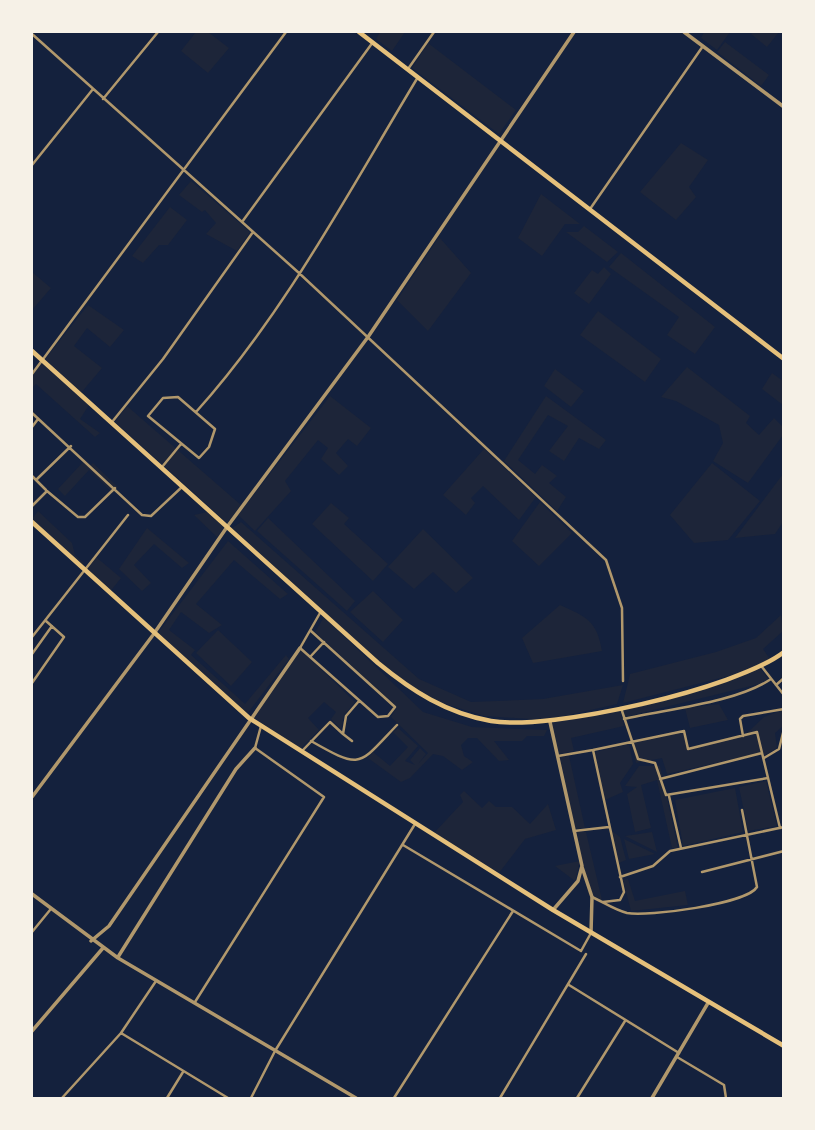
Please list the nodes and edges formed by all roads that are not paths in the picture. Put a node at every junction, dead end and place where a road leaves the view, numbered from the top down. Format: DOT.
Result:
graph roads {
  1 [pos="158,32"];
  2 [pos="286,32"];
  3 [pos="359,32"];
  4 [pos="434,32"];
  5 [pos="575,32"];
  6 [pos="684,32"];
  7 [pos="32,34"];
  8 [pos="373,42"];
  9 [pos="703,46"];
  10 [pos="408,69"];
  11 [pos="418,77"];
  12 [pos="93,89"];
  13 [pos="103,99"];
  14 [pos="783,107"];
  15 [pos="501,139"];
  16 [pos="32,165"];
  17 [pos="183,170"];
  18 [pos="590,209"];
  19 [pos="242,222"];
  20 [pos="253,232"];
  21 [pos="299,273"];
  22 [pos="368,337"];
  23 [pos="32,351"];
  24 [pos="783,359"];
  25 [pos="42,360"];
  26 [pos="32,374"];
  27 [pos="196,412"];
  28 [pos="32,413"];
  29 [pos="38,419"];
  30 [pos="112,422"];
  31 [pos="32,427"];
  32 [pos="181,444"];
  33 [pos="71,446"];
  34 [pos="162,467"];
  35 [pos="32,476"];
  36 [pos="36,480"];
  37 [pos="183,486"];
  38 [pos="115,488"];
  39 [pos="47,491"];
  40 [pos="32,506"];
  41 [pos="128,515"];
  42 [pos="32,522"];
  43 [pos="227,527"];
  44 [pos="82,570"];
  45 [pos="321,612"];
  46 [pos="45,620"];
  47 [pos="52,626"];
  48 [pos="311,631"];
  49 [pos="153,635"];
  50 [pos="32,637"];
  51 [pos="324,642"];
  52 [pos="300,648"];
  53 [pos="783,652"];
  54 [pos="32,654"];
  55 [pos="310,657"];
  56 [pos="761,666"];
  57 [pos="783,678"];
  58 [pos="771,679"];
  59 [pos="623,681"];
  60 [pos="32,683"];
  61 [pos="776,685"];
  62 [pos="783,695"];
  63 [pos="359,701"];
  64 [pos="620,707"];
  65 [pos="783,709"];
  66 [pos="249,718"];
  67 [pos="624,719"];
  68 [pos="550,722"];
  69 [pos="397,725"];
  70 [pos="261,726"];
  71 [pos="783,729"];
  72 [pos="343,734"];
  73 [pos="743,736"];
  74 [pos="311,741"];
  75 [pos="352,741"];
  76 [pos="631,742"];
  77 [pos="255,748"];
  78 [pos="593,750"];
  79 [pos="301,751"];
  80 [pos="762,753"];
  81 [pos="558,756"];
  82 [pos="763,758"];
  83 [pos="768,778"];
  84 [pos="660,779"];
  85 [pos="669,796"];
  86 [pos="32,797"];
  87 [pos="742,810"];
  88 [pos="415,824"];
  89 [pos="609,827"];
  90 [pos="782,827"];
  91 [pos="574,831"];
  92 [pos="747,834"];
  93 [pos="403,845"];
  94 [pos="681,849"];
  95 [pos="783,851"];
  96 [pos="752,860"];
  97 [pos="582,866"];
  98 [pos="702,872"];
  99 [pos="620,877"];
  100 [pos="32,894"];
  101 [pos="592,897"];
  102 [pos="603,902"];
  103 [pos="50,910"];
  104 [pos="553,910"];
  105 [pos="513,911"];
  106 [pos="32,932"];
  107 [pos="591,933"];
  108 [pos="92,941"];
  109 [pos="103,948"];
  110 [pos="586,954"];
  111 [pos="118,958"];
  112 [pos="156,981"];
  113 [pos="568,985"];
  114 [pos="708,1003"];
  115 [pos="194,1004"];
  116 [pos="625,1021"];
  117 [pos="32,1031"];
  118 [pos="121,1033"];
  119 [pos="783,1046"];
  120 [pos="275,1051"];
  121 [pos="678,1055"];
  122 [pos="183,1072"];
  123 [pos="62,1098"];
  124 [pos="167,1098"];
  125 [pos="228,1098"];
  126 [pos="251,1098"];
  127 [pos="356,1098"];
  128 [pos="394,1098"];
  129 [pos="500,1098"];
  130 [pos="577,1098"];
  131 [pos="652,1098"];
  132 [pos="726,1098"];
  1 -- 13 [label="street"];
  2 -- 17 [label="street"];
  3 -- 8 [label="main road"];
  4 -- 10 [label="street"];
  5 -- 15 [label="street"];
  6 -- 9 [label="street"];
  7 -- 12 [label="street"];
  8 -- 10 [label="main road"];
  8 -- 19 [label="street"];
  9 -- 14 [label="street"];
  9 -- 18 [label="street"];
  10 -- 11 [label="main road"];
  11 -- 15 [label="main road"];
  11 -- 21 [label="street"];
  12 -- 13 [label="street"];
  12 -- 16 [label="street"];
  13 -- 17 [label="street"];
  15 -- 18 [label="main road"];
  15 -- 22 [label="street"];
  17 -- 19 [label="street"];
  17 -- 25 [label="street"];
  18 -- 24 [label="main road"];
  19 -- 20 [label="street"];
  20 -- 21 [label="street"];
  20 -- 30 [label="street"];
  21 -- 22 [label="street"];
  21 -- 27 [label="street"];
  22 -- 43 [label="street"];
  22 -- 59 [label="street"];
  23 -- 25 [label="main road"];
  25 -- 26 [label="street"];
  25 -- 30 [label="main road"];
  27 -- 32 [label="street"];
  27 -- 32 [label="street"];
  28 -- 29 [label="street"];
  29 -- 31 [label="street"];
  29 -- 33 [label="street"];
  30 -- 34 [label="main road"];
  32 -- 34 [label="street"];
  33 -- 36 [label="street"];
  33 -- 38 [label="street"];
  34 -- 37 [label="main road"];
  35 -- 36 [label="street"];
  36 -- 39 [label="street"];
  37 -- 38 [label="street"];
  37 -- 43 [label="main road"];
  38 -- 39 [label="street"];
  39 -- 40 [label="street"];
  41 -- 44 [label="street"];
  42 -- 44 [label="main road"];
  43 -- 45 [label="main road"];
  43 -- 49 [label="street"];
  44 -- 46 [label="street"];
  44 -- 49 [label="main road"];
  45 -- 48 [label="street"];
  45 -- 68 [label="main road"];
  46 -- 47 [label="street"];
  46 -- 50 [label="street"];
  47 -- 54 [label="street"];
  47 -- 60 [label="street"];
  48 -- 51 [label="street"];
  48 -- 52 [label="street"];
  49 -- 66 [label="main road"];
  49 -- 86 [label="street"];
  51 -- 55 [label="street"];
  51 -- 63 [label="street"];
  52 -- 55 [label="street"];
  52 -- 66 [label="street"];
  53 -- 56 [label="main road"];
  55 -- 63 [label="street"];
  56 -- 58 [label="street"];
  56 -- 64 [label="main road"];
  57 -- 61 [label="street"];
  58 -- 61 [label="street"];
  58 -- 67 [label="street"];
  61 -- 62 [label="street"];
  63 -- 72 [label="street"];
  64 -- 67 [label="street"];
  64 -- 68 [label="main road"];
  65 -- 73 [label="street"];
  66 -- 70 [label="main road"];
  66 -- 108 [label="street"];
  67 -- 76 [label="street"];
  68 -- 81 [label="street"];
  69 -- 74 [label="street"];
  70 -- 77 [label="street"];
  70 -- 79 [label="main road"];
  71 -- 82 [label="street"];
  72 -- 74 [label="street"];
  72 -- 75 [label="street"];
  73 -- 76 [label="street"];
  73 -- 80 [label="street"];
  74 -- 79 [label="street"];
  76 -- 78 [label="street"];
  76 -- 84 [label="street"];
  77 -- 111 [label="street"];
  77 -- 115 [label="street"];
  78 -- 81 [label="street"];
  78 -- 89 [label="street"];
  79 -- 88 [label="main road"];
  80 -- 82 [label="street"];
  80 -- 84 [label="street"];
  81 -- 91 [label="street"];
  82 -- 83 [label="street"];
  83 -- 85 [label="street"];
  83 -- 90 [label="street"];
  84 -- 85 [label="street"];
  85 -- 94 [label="street"];
  87 -- 92 [label="street"];
  88 -- 93 [label="street"];
  88 -- 104 [label="main road"];
  89 -- 91 [label="street"];
  89 -- 99 [label="street"];
  90 -- 92 [label="street"];
  91 -- 97 [label="street"];
  92 -- 94 [label="street"];
  92 -- 96 [label="street"];
  93 -- 105 [label="street"];
  93 -- 120 [label="street"];
  94 -- 99 [label="street"];
  95 -- 96 [label="street"];
  96 -- 98 [label="street"];
  96 -- 102 [label="street"];
  97 -- 101 [label="street"];
  97 -- 104 [label="street"];
  99 -- 102 [label="street"];
  100 -- 103 [label="street"];
  101 -- 102 [label="street"];
  101 -- 107 [label="street"];
  103 -- 106 [label="street"];
  103 -- 108 [label="street"];
  104 -- 107 [label="main road"];
  105 -- 107 [label="street"];
  105 -- 128 [label="street"];
  107 -- 114 [label="main road"];
  108 -- 109 [label="street"];
  109 -- 111 [label="street"];
  109 -- 117 [label="street"];
  110 -- 113 [label="street"];
  111 -- 112 [label="street"];
  112 -- 115 [label="street"];
  112 -- 118 [label="street"];
  113 -- 116 [label="street"];
  113 -- 129 [label="street"];
  114 -- 119 [label="main road"];
  114 -- 121 [label="street"];
  115 -- 120 [label="street"];
  116 -- 121 [label="street"];
  116 -- 130 [label="street"];
  118 -- 122 [label="street"];
  118 -- 123 [label="street"];
  120 -- 126 [label="street"];
  120 -- 127 [label="street"];
  121 -- 131 [label="street"];
  121 -- 132 [label="street"];
  122 -- 124 [label="street"];
  122 -- 125 [label="street"];
}
